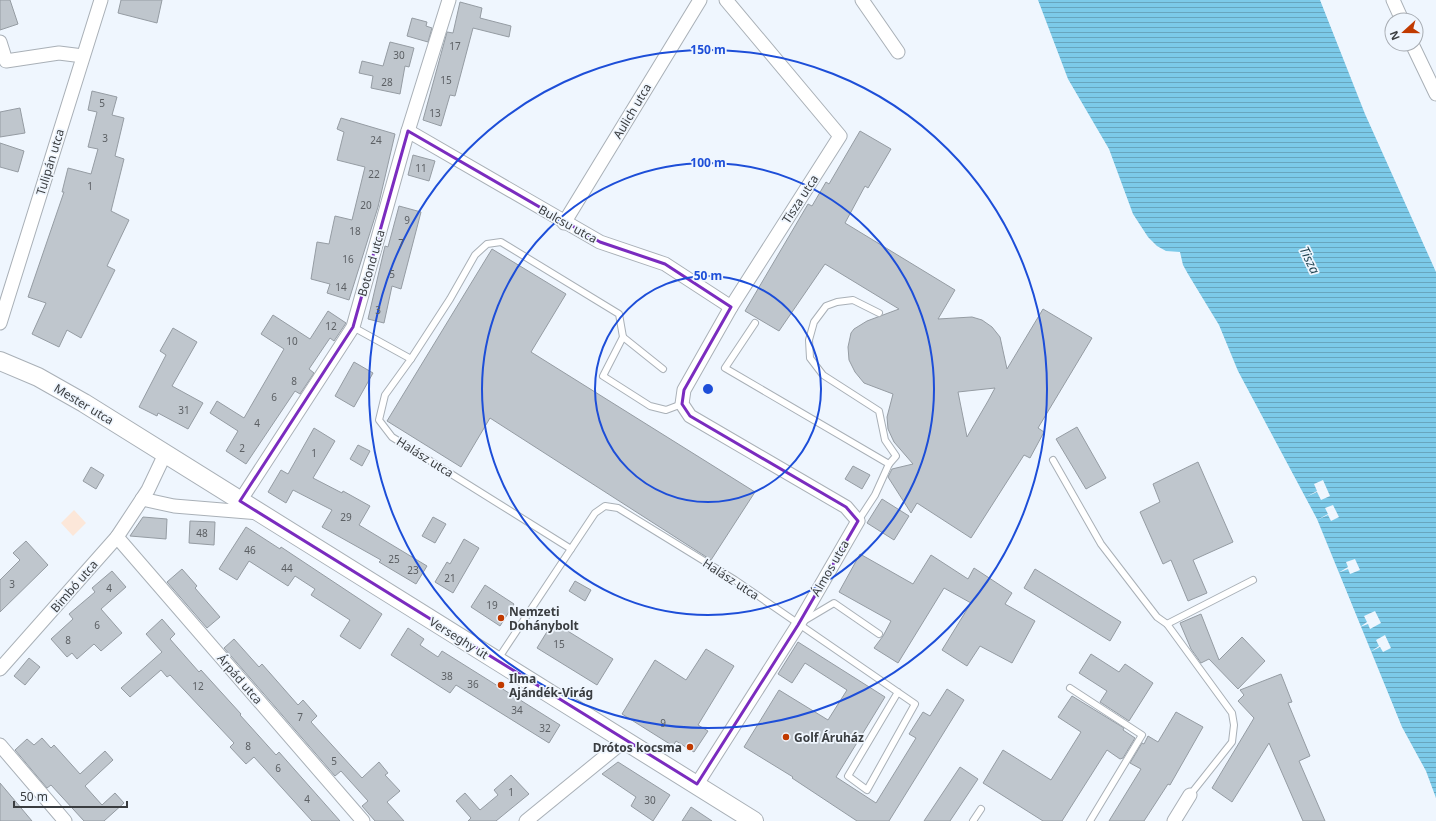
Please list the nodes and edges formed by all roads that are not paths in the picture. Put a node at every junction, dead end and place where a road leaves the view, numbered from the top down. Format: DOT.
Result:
graph roads {
  1 [pos="101,0"];
  2 [pos="449,0"];
  3 [pos="700,0"];
  4 [pos="726,0"];
  5 [pos="862,0"];
  6 [pos="1393,0"];
  7 [pos="1398,12"];
  8 [pos="0,42"];
  9 [pos="898,52"];
  10 [pos="1416,52"];
  11 [pos="83,56"];
  12 [pos="1436,94"];
  13 [pos="408,131"];
  14 [pos="564,223"];
  15 [pos="731,306"];
  16 [pos="879,313"];
  17 [pos="0,323"];
  18 [pos="755,323"];
  19 [pos="353,327"];
  20 [pos="623,337"];
  21 [pos="411,359"];
  22 [pos="0,361"];
  23 [pos="663,369"];
  24 [pos="682,404"];
  25 [pos="165,454"];
  26 [pos="1053,460"];
  27 [pos="889,464"];
  28 [pos="142,499"];
  29 [pos="240,501"];
  30 [pos="260,513"];
  31 [pos="858,521"];
  32 [pos="117,537"];
  33 [pos="571,549"];
  34 [pos="1253,580"];
  35 [pos="1168,624"];
  36 [pos="798,625"];
  37 [pos="879,634"];
  38 [pos="496,661"];
  39 [pos="0,669"];
  40 [pos="1070,688"];
  41 [pos="898,692"];
  42 [pos="624,741"];
  43 [pos="0,745"];
  44 [pos="697,784"];
  45 [pos="1190,795"];
  46 [pos="981,809"];
  47 [pos="65,821"];
  48 [pos="363,821"];
  49 [pos="526,821"];
  50 [pos="754,821"];
  51 [pos="973,821"];
  52 [pos="1090,821"];
  53 [pos="1174,821"];
  1 -- 11 [label="street, Tulipán utca"];
  2 -- 13 [label="street, Botond utca"];
  3 -- 14 [label="street, Aulich utca"];
  4 -- 15 [label="street, Tisza utca"];
  5 -- 9 [label="street"];
  6 -- 7 [label="street"];
  8 -- 11 [label="street"];
  10 -- 12 [label="street"];
  11 -- 17 [label="street, Tulipán utca"];
  13 -- 14 [label="street, Bulcsu utca"];
  13 -- 19 [label="street, Botond utca"];
  14 -- 15 [label="street, Bulcsu utca"];
  15 -- 24 [label="street, Tisza utca"];
  16 -- 27 [label="lane"];
  18 -- 27 [label="lane"];
  19 -- 21 [label="lane"];
  19 -- 29 [label="street, Botond utca"];
  20 -- 21 [label="lane"];
  20 -- 23 [label="lane"];
  20 -- 24 [label="lane"];
  21 -- 33 [label="lane, Halász utca"];
  22 -- 25 [label="main road, Mester utca"];
  24 -- 31 [label="street"];
  25 -- 28 [label="street, Bimbó utca"];
  25 -- 29 [label="main road, Verseghy út"];
  26 -- 35 [label="lane"];
  27 -- 31 [label="lane"];
  28 -- 30 [label="street"];
  28 -- 32 [label="street, Bimbó utca"];
  29 -- 30 [label="main road, Verseghy út"];
  30 -- 38 [label="main road, Verseghy út"];
  31 -- 36 [label="street, Álmos utca"];
  32 -- 39 [label="street, Bimbó utca"];
  32 -- 48 [label="street, Árpád utca"];
  33 -- 36 [label="lane, Halász utca"];
  33 -- 38 [label="lane, Halász utca"];
  34 -- 35 [label="lane"];
  35 -- 45 [label="lane"];
  36 -- 37 [label="lane"];
  36 -- 41 [label="lane, Halász utca"];
  36 -- 44 [label="street, Álmos utca"];
  38 -- 42 [label="main road, Verseghy út"];
  40 -- 52 [label="lane"];
  41 -- 41 [label="lane, Halász utca"];
  42 -- 44 [label="main road, Verseghy út"];
  42 -- 49 [label="street"];
  43 -- 47 [label="street"];
  44 -- 50 [label="main road, Verseghy út"];
  45 -- 53 [label="street"];
  46 -- 51 [label="lane"];
}
